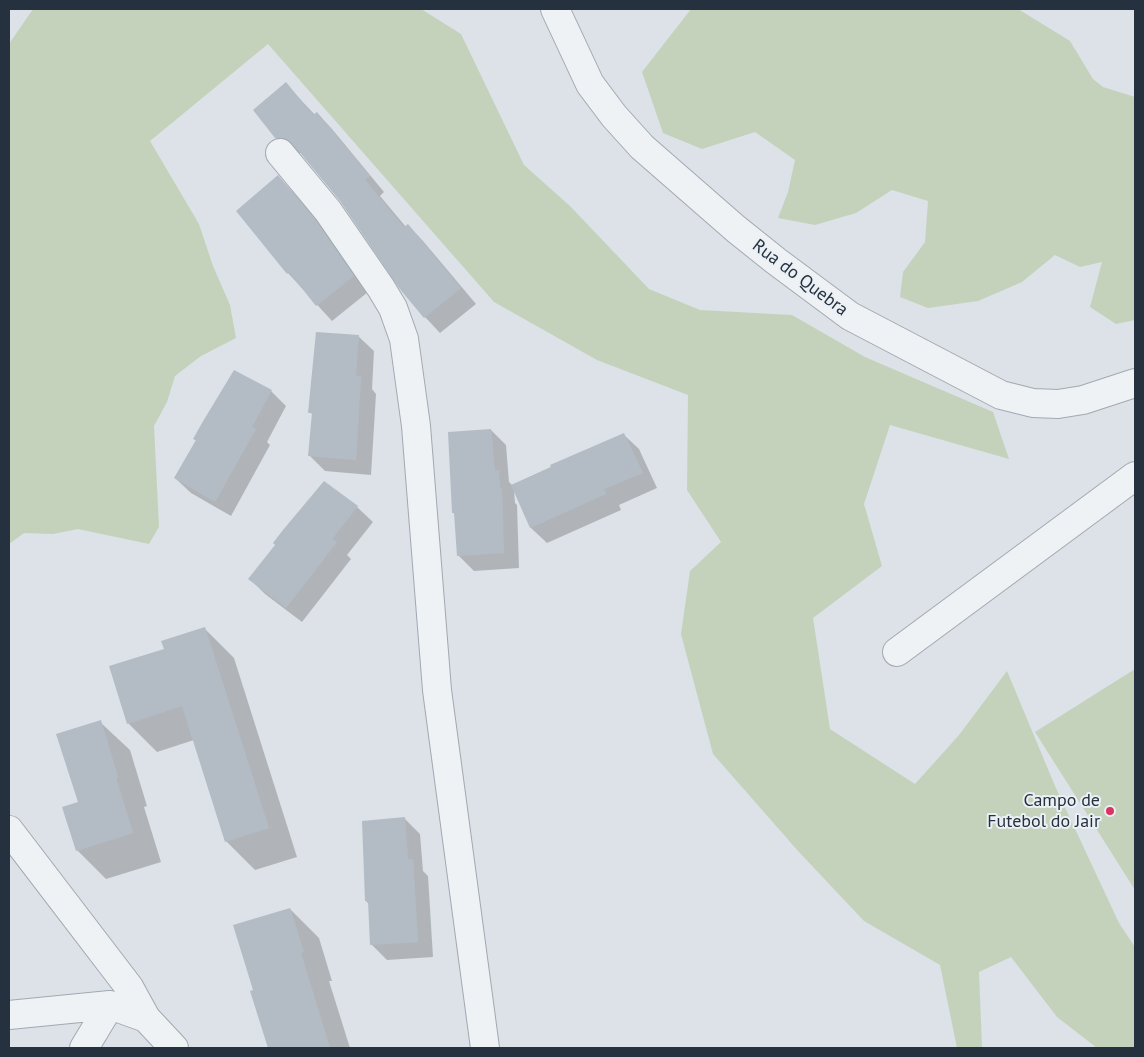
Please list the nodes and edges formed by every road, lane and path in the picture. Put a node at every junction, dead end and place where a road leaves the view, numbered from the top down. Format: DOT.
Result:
graph roads {
  1 [pos="555,9"];
  2 [pos="280,153"];
  3 [pos="1135,383"];
  4 [pos="1135,476"];
  5 [pos="897,652"];
  6 [pos="9,830"];
  7 [pos="110,1005"];
  8 [pos="9,1015"];
  9 [pos="146,1018"];
  10 [pos="84,1048"];
  11 [pos="174,1048"];
  12 [pos="484,1048"];
  1 -- 3 [label="street, Rua do Quebra"];
  2 -- 12 [label="street"];
  4 -- 5 [label="street"];
  6 -- 9 [label="street"];
  7 -- 8 [label="street"];
  7 -- 9 [label="street"];
  7 -- 10 [label="street"];
  9 -- 11 [label="street"];
}
